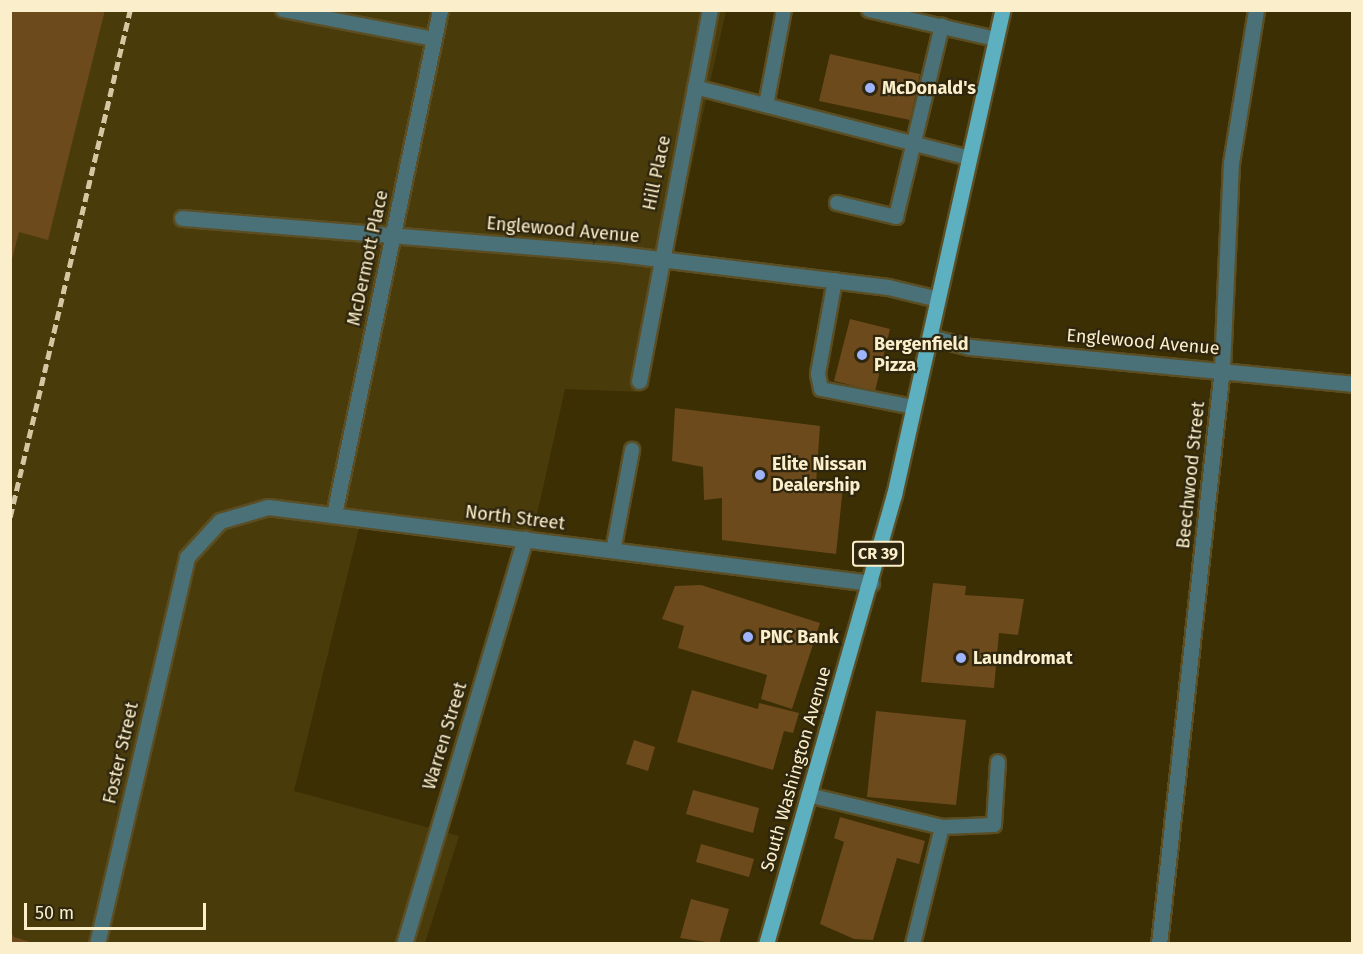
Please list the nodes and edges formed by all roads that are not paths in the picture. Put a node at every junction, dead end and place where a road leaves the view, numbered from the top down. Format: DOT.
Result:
graph roads {
  1 [pos="283,10"];
  2 [pos="440,10"];
  3 [pos="710,10"];
  4 [pos="784,10"];
  5 [pos="869,10"];
  6 [pos="1002,10"];
  7 [pos="1256,10"];
  8 [pos="942,25"];
  9 [pos="434,39"];
  10 [pos="996,39"];
  11 [pos="695,87"];
  12 [pos="766,105"];
  13 [pos="915,144"];
  14 [pos="970,159"];
  15 [pos="837,203"];
  16 [pos="182,218"];
  17 [pos="393,235"];
  18 [pos="659,258"];
  19 [pos="835,280"];
  20 [pos="938,299"];
  21 [pos="930,337"];
  22 [pos="1222,368"];
  23 [pos="639,381"];
  24 [pos="1353,384"];
  25 [pos="914,407"];
  26 [pos="632,450"];
  27 [pos="334,514"];
  28 [pos="525,539"];
  29 [pos="613,551"];
  30 [pos="183,572"];
  31 [pos="871,584"];
  32 [pos="998,762"];
  33 [pos="808,795"];
  34 [pos="942,826"];
  35 [pos="97,944"];
  36 [pos="405,944"];
  37 [pos="766,944"];
  38 [pos="913,944"];
  39 [pos="1159,944"];
  1 -- 9 [label="lane"];
  2 -- 9 [label="street, McDermott Place"];
  3 -- 11 [label="street, Hill Place"];
  4 -- 12 [label="lane"];
  5 -- 8 [label="lane"];
  6 -- 10 [label="main road, South Washington Avenue / CR 39"];
  7 -- 22 [label="street, Beechwood Street"];
  8 -- 10 [label="lane"];
  8 -- 13 [label="lane"];
  9 -- 17 [label="street, McDermott Place"];
  10 -- 14 [label="main road, South Washington Avenue / CR 39"];
  11 -- 12 [label="lane"];
  11 -- 18 [label="street, Hill Place"];
  12 -- 13 [label="lane"];
  13 -- 14 [label="lane"];
  13 -- 15 [label="lane"];
  14 -- 20 [label="main road, South Washington Avenue / CR 39"];
  16 -- 17 [label="street, Englewood Avenue"];
  17 -- 18 [label="street, Englewood Avenue"];
  17 -- 27 [label="street, McDermott Place"];
  18 -- 19 [label="street, Englewood Avenue"];
  18 -- 23 [label="street, Hill Place"];
  19 -- 20 [label="street, Englewood Avenue"];
  19 -- 25 [label="lane"];
  20 -- 21 [label="main road, South Washington Avenue / CR 39"];
  21 -- 22 [label="street, Englewood Avenue"];
  21 -- 25 [label="main road, South Washington Avenue / CR 39"];
  22 -- 24 [label="street, Englewood Avenue"];
  22 -- 39 [label="street, Beechwood Street"];
  25 -- 31 [label="main road, South Washington Avenue / CR 39"];
  26 -- 29 [label="lane"];
  27 -- 28 [label="street, North Street"];
  27 -- 30 [label="street, North Street"];
  28 -- 29 [label="street, North Street"];
  28 -- 36 [label="street, Warren Street"];
  29 -- 31 [label="street, North Street"];
  30 -- 35 [label="street, Foster Street"];
  31 -- 33 [label="main road, South Washington Avenue / CR 39"];
  32 -- 34 [label="lane"];
  33 -- 34 [label="lane"];
  33 -- 37 [label="main road, South Washington Avenue / CR 39"];
  34 -- 38 [label="lane"];
}
